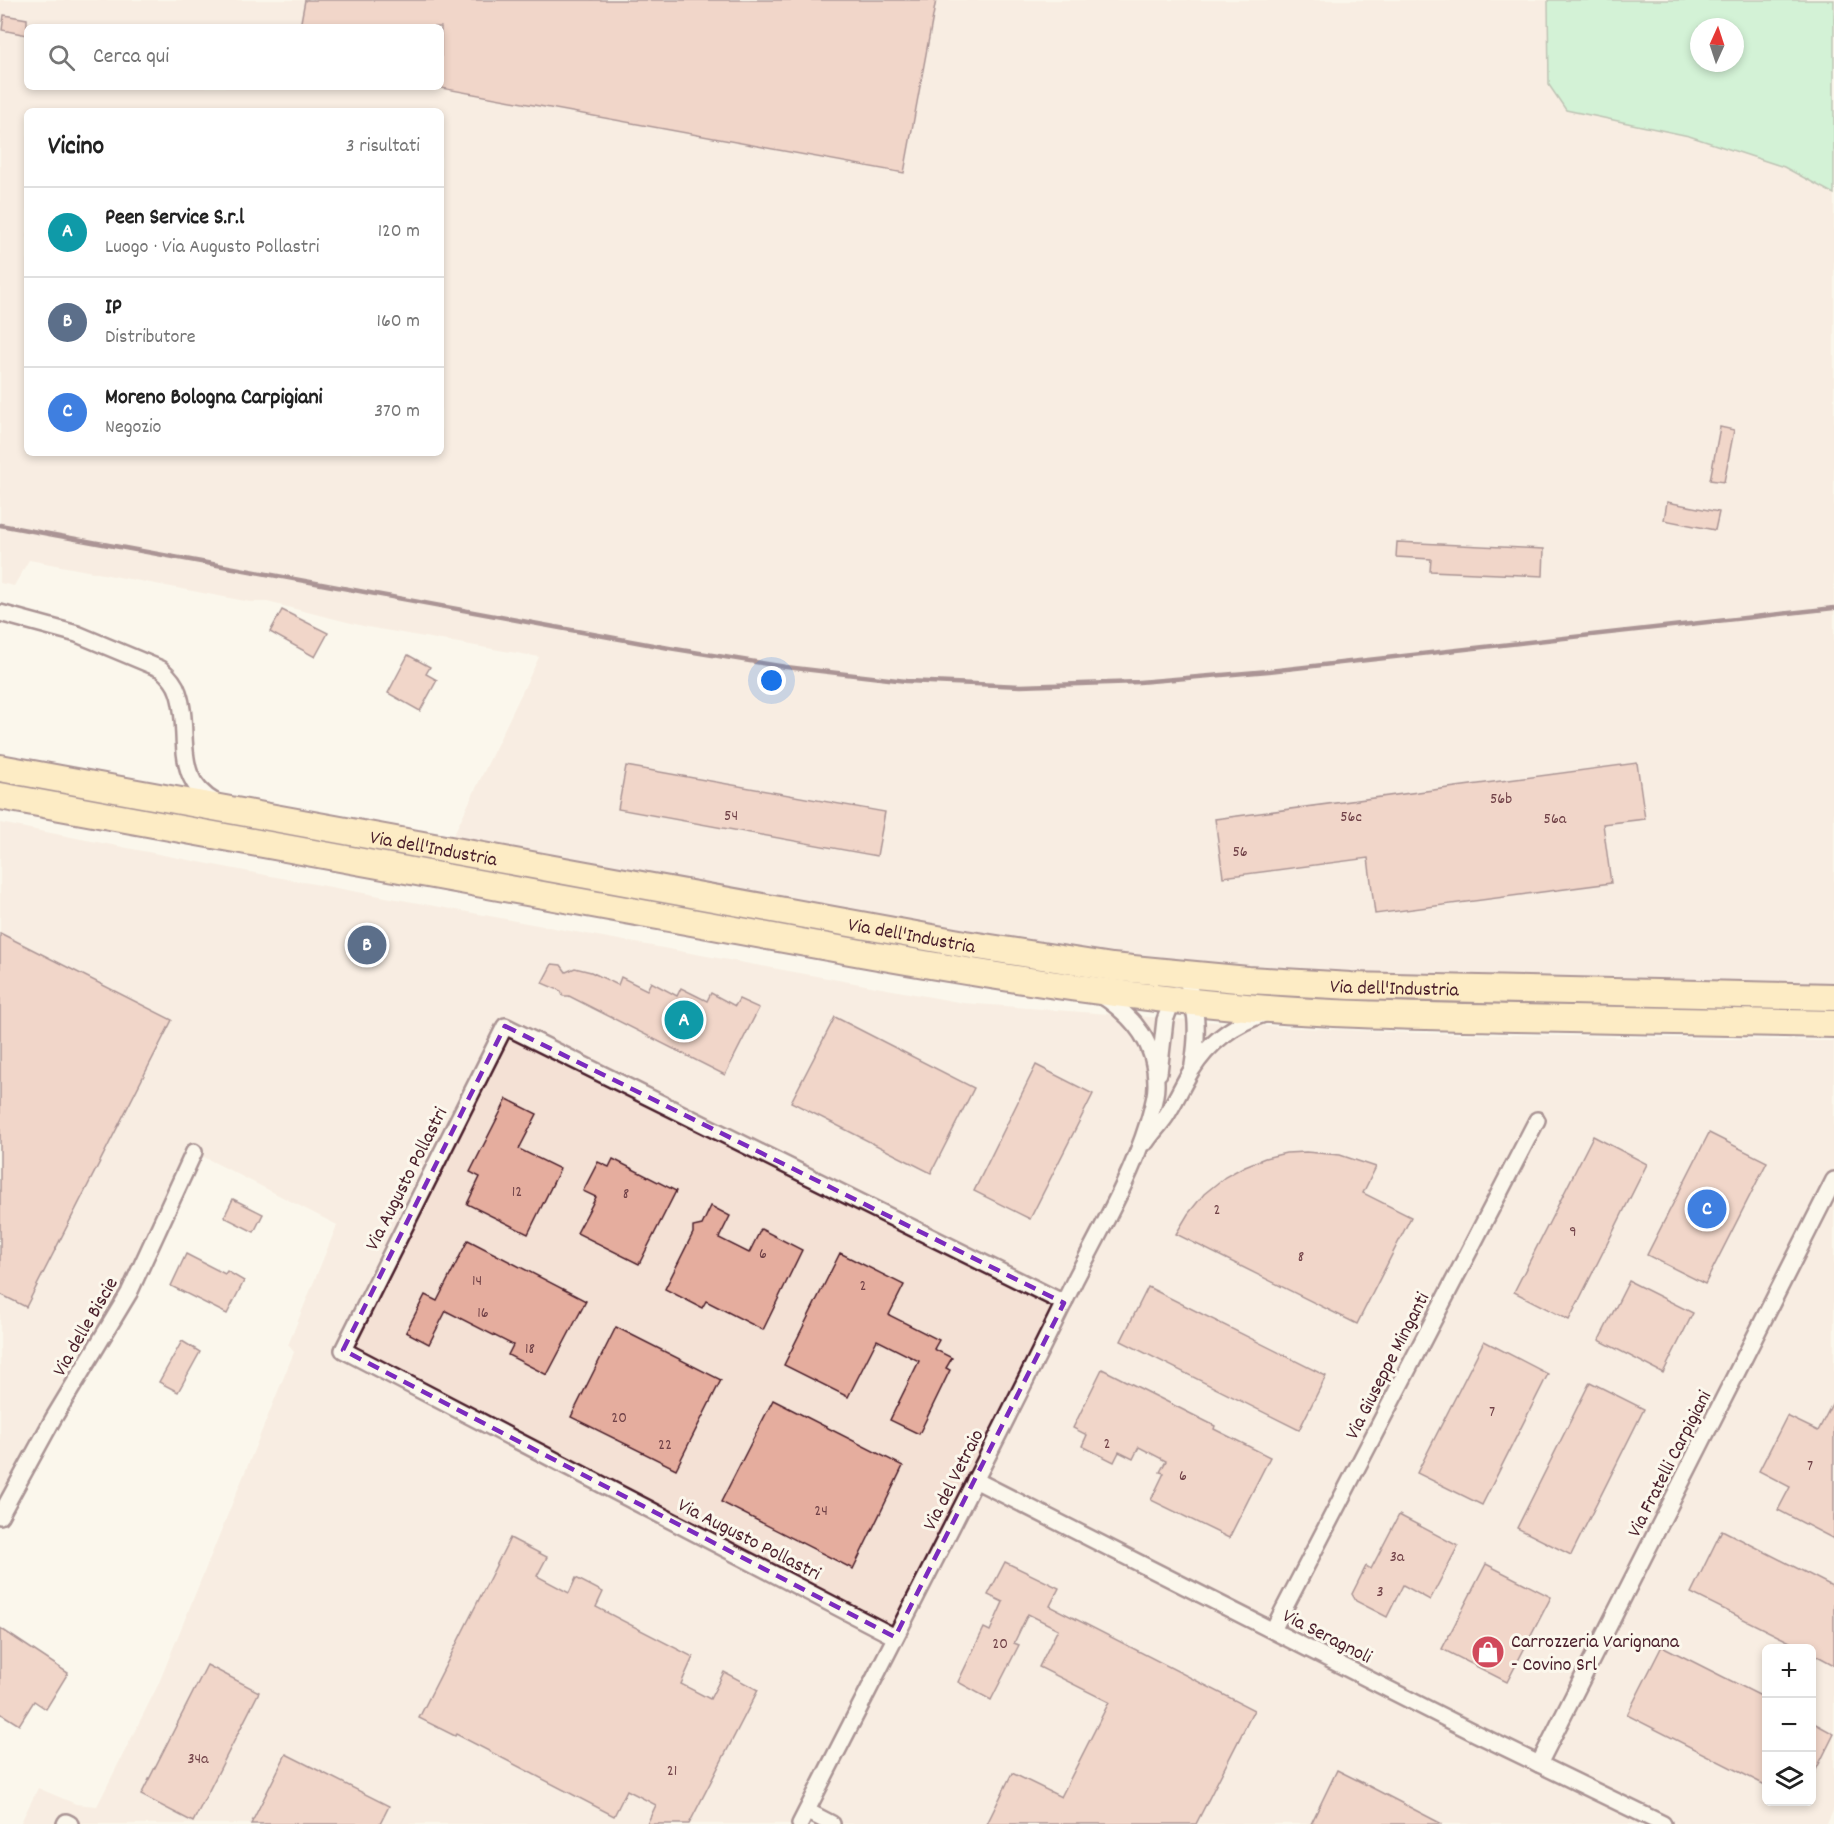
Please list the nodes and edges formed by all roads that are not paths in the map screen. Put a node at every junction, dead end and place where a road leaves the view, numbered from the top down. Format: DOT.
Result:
graph roads {
  1 [pos="0,613"];
  2 [pos="0,768"];
  3 [pos="0,796"];
  4 [pos="236,811"];
  5 [pos="1185,974"];
  6 [pos="1096,991"];
  7 [pos="1834,996"];
  8 [pos="1183,1002"];
  9 [pos="1281,1010"];
  10 [pos="1834,1024"];
  11 [pos="1192,1068"];
  12 [pos="1156,1087"];
  13 [pos="1537,1120"];
  14 [pos="194,1152"];
  15 [pos="1139,1152"];
  16 [pos="1834,1180"];
  17 [pos="1064,1303"];
  18 [pos="975,1480"];
  19 [pos="0,1516"];
  20 [pos="1273,1630"];
  21 [pos="895,1637"];
  22 [pos="1539,1764"];
  23 [pos="803,1817"];
  24 [pos="832,1824"];
  25 [pos="1663,1824"];
  1 -- 4 [label="street"];
  2 -- 4 [label="main road, Via dell'Industria"];
  3 -- 6 [label="main road, Via dell'Industria"];
  4 -- 5 [label="main road, Via dell'Industria"];
  5 -- 7 [label="main road, Via dell'Industria"];
  5 -- 8 [label="street, Via del Vetraio"];
  5 -- 8 [label="street, Via del Vetraio"];
  6 -- 8 [label="main road, Via dell'Industria"];
  6 -- 12 [label="street, Via del Vetraio"];
  8 -- 9 [label="main road, Via dell'Industria"];
  8 -- 11 [label="street, Via del Vetraio"];
  8 -- 12 [label="street, Via del Vetraio"];
  9 -- 10 [label="main road, Via dell'Industria"];
  9 -- 11 [label="street, Via del Vetraio"];
  11 -- 15 [label="street, Via del Vetraio"];
  12 -- 15 [label="street, Via del Vetraio"];
  13 -- 20 [label="street, Via Giuseppe Minganti"];
  14 -- 19 [label="street, Via delle Biscie"];
  15 -- 17 [label="street, Via del Vetraio"];
  16 -- 22 [label="street, Via Fratelli Carpigiani"];
  17 -- 18 [label="street, Via del Vetraio"];
  17 -- 21 [label="street, Via Augusto Pollastri"];
  18 -- 20 [label="street, Via Seragnoli"];
  18 -- 21 [label="street, Via del Vetraio"];
  20 -- 22 [label="street, Via Seragnoli"];
  21 -- 23 [label="street, Via del Vetraio"];
  22 -- 25 [label="street, Via Seragnoli"];
  23 -- 24 [label="street"];
}
